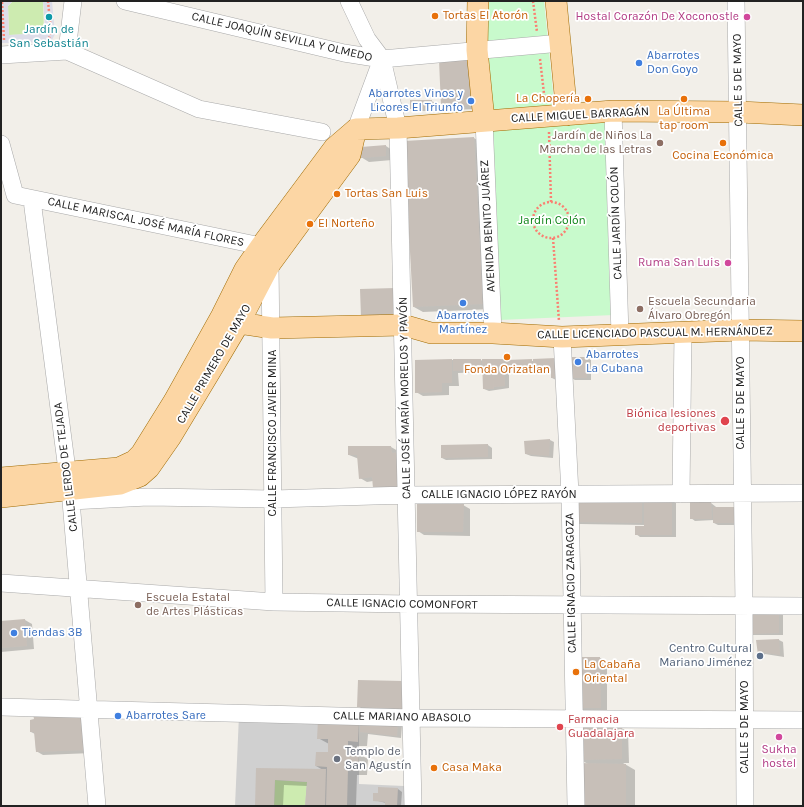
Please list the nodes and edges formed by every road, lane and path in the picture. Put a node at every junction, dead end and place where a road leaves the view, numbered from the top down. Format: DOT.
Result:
graph roads {
  1 [pos="6,1"];
  2 [pos="48,1"];
  3 [pos="73,1"];
  4 [pos="125,1"];
  5 [pos="349,1"];
  6 [pos="478,1"];
  7 [pos="556,1"];
  8 [pos="736,1"];
  9 [pos="1,2"];
  10 [pos="41,38"];
  11 [pos="11,39"];
  12 [pos="561,43"];
  13 [pos="2,45"];
  14 [pos="477,50"];
  15 [pos="67,51"];
  16 [pos="382,59"];
  17 [pos="613,111"];
  18 [pos="739,112"];
  19 [pos="567,115"];
  20 [pos="803,115"];
  21 [pos="484,120"];
  22 [pos="398,128"];
  23 [pos="356,129"];
  24 [pos="322,132"];
  25 [pos="1,144"];
  26 [pos="3,161"];
  27 [pos="32,200"];
  28 [pos="553,238"];
  29 [pos="261,246"];
  30 [pos="270,264"];
  31 [pos="231,319"];
  32 [pos="403,325"];
  33 [pos="272,328"];
  34 [pos="741,330"];
  35 [pos="803,331"];
  36 [pos="493,332"];
  37 [pos="683,332"];
  38 [pos="620,335"];
  39 [pos="562,337"];
  40 [pos="137,468"];
  41 [pos="1,478"];
  42 [pos="69,488"];
  43 [pos="803,493"];
  44 [pos="570,494"];
  45 [pos="680,494"];
  46 [pos="742,494"];
  47 [pos="407,495"];
  48 [pos="1,497"];
  49 [pos="148,497"];
  50 [pos="273,499"];
  51 [pos="1,583"];
  52 [pos="79,590"];
  53 [pos="274,602"];
  54 [pos="410,604"];
  55 [pos="572,606"];
  56 [pos="744,606"];
  57 [pos="803,606"];
  58 [pos="1,707"];
  59 [pos="90,709"];
  60 [pos="413,718"];
  61 [pos="574,719"];
  62 [pos="745,719"];
  63 [pos="803,720"];
  64 [pos="97,806"];
  65 [pos="413,806"];
  66 [pos="576,806"];
  67 [pos="745,806"];
  1 -- 9 [label="path"];
  2 -- 10 [label="path"];
  3 -- 15 [label="street"];
  4 -- 16 [label="street, CALLE JOAQUÍN SEVILLA Y OLMEDO"];
  5 -- 16 [label="street, CALLE JOSÉ MARÍA MORELOS Y PAVÓN"];
  6 -- 14 [label="main road"];
  7 -- 12 [label="main road"];
  8 -- 18 [label="street, CALLE 5 DE MAYO"];
  9 -- 13 [label="path"];
  11 -- 13 [label="path"];
  12 -- 14 [label="street, CALLE JOAQUÍN SEVILLA Y OLMEDO"];
  12 -- 19 [label="main road"];
  13 -- 15 [label="street"];
  14 -- 16 [label="street, CALLE JOAQUÍN SEVILLA Y OLMEDO"];
  14 -- 21 [label="main road"];
  15 -- 24 [label="street"];
  16 -- 22 [label="street, CALLE JOSÉ MARÍA MORELOS Y PAVÓN"];
  16 -- 23 [label="street, CALLE PRIMERO DE MAYO"];
  17 -- 18 [label="main road, CALLE MIGUEL BARRAGÁN"];
  17 -- 19 [label="main road, CALLE MIGUEL BARRAGÁN"];
  17 -- 38 [label="street, CALLE JARDÍN COLÓN"];
  18 -- 20 [label="main road, CALLE MIGUEL BARRAGÁN"];
  18 -- 34 [label="street, CALLE 5 DE MAYO"];
  19 -- 21 [label="main road, CALLE MIGUEL BARRAGÁN"];
  21 -- 22 [label="main road, CALLE MIGUEL BARRAGÁN"];
  21 -- 36 [label="street, AVENIDA BENITO JUÁREZ"];
  22 -- 23 [label="main road, CALLE MIGUEL BARRAGÁN"];
  22 -- 32 [label="street, CALLE JOSÉ MARÍA MORELOS Y PAVÓN"];
  23 -- 29 [label="main road, CALLE PRIMERO DE MAYO"];
  23 -- 30 [label="main road, CALLE PRIMERO DE MAYO"];
  25 -- 26 [label="street"];
  26 -- 27 [label="street"];
  27 -- 29 [label="street, CALLE MARISCAL JOSÉ MARÍA FLORES"];
  27 -- 42 [label="street, CALLE LERDO DE TEJADA"];
  28 -- 28 [label="path"];
  28 -- 39 [label="path"];
  29 -- 30 [label="street"];
  29 -- 31 [label="main road, CALLE PRIMERO DE MAYO"];
  30 -- 31 [label="main road, CALLE PRIMERO DE MAYO"];
  30 -- 33 [label="street, CALLE FRANCISCO JAVIER MINA"];
  31 -- 33 [label="main road, CALLE LICENCIADO PASCUAL M. HERNÁNDEZ"];
  31 -- 40 [label="main road, CALLE PRIMERO DE MAYO"];
  32 -- 33 [label="main road, CALLE LICENCIADO PASCUAL M. HERNÁNDEZ"];
  32 -- 36 [label="main road, CALLE LICENCIADO PASCUAL M. HERNÁNDEZ"];
  32 -- 47 [label="street, CALLE JOSÉ MARÍA MORELOS Y PAVÓN"];
  33 -- 50 [label="street, CALLE FRANCISCO JAVIER MINA"];
  34 -- 35 [label="main road, CALLE LICENCIADO PASCUAL M. HERNÁNDEZ"];
  34 -- 37 [label="main road, CALLE LICENCIADO PASCUAL M. HERNÁNDEZ"];
  34 -- 46 [label="street, CALLE 5 DE MAYO"];
  36 -- 39 [label="main road, CALLE LICENCIADO PASCUAL M. HERNÁNDEZ"];
  37 -- 38 [label="main road, CALLE LICENCIADO PASCUAL M. HERNÁNDEZ"];
  37 -- 45 [label="street"];
  38 -- 39 [label="main road, CALLE LICENCIADO PASCUAL M. HERNÁNDEZ"];
  39 -- 44 [label="street, CALLE IGNACIO ZARAGOZA"];
  40 -- 42 [label="main road, CALLE PRIMERO DE MAYO"];
  40 -- 49 [label="street"];
  41 -- 42 [label="main road, CALLE PRIMERO DE MAYO"];
  42 -- 48 [label="main road, CALLE PRIMERO DE MAYO"];
  42 -- 49 [label="street, CALLE IGNACIO LÓPEZ RAYÓN"];
  42 -- 52 [label="street, CALLE LERDO DE TEJADA"];
  43 -- 46 [label="street, CALLE IGNACIO LÓPEZ RAYÓN"];
  44 -- 45 [label="street, CALLE IGNACIO LÓPEZ RAYÓN"];
  44 -- 47 [label="street, CALLE IGNACIO LÓPEZ RAYÓN"];
  44 -- 55 [label="street, CALLE IGNACIO ZARAGOZA"];
  45 -- 46 [label="street, CALLE IGNACIO LÓPEZ RAYÓN"];
  46 -- 56 [label="street, CALLE 5 DE MAYO"];
  47 -- 50 [label="street, CALLE IGNACIO LÓPEZ RAYÓN"];
  47 -- 54 [label="street, CALLE JOSÉ MARÍA MORELOS Y PAVÓN"];
  49 -- 50 [label="street, CALLE IGNACIO LÓPEZ RAYÓN"];
  50 -- 53 [label="street, CALLE FRANCISCO JAVIER MINA"];
  51 -- 52 [label="street, CALLE IGNACIO COMONFORT"];
  52 -- 53 [label="street, CALLE IGNACIO COMONFORT"];
  52 -- 59 [label="street, CALLE LERDO DE TEJADA"];
  53 -- 54 [label="street, CALLE IGNACIO COMONFORT"];
  54 -- 55 [label="street, CALLE IGNACIO COMONFORT"];
  54 -- 60 [label="street, CALLE JOSÉ MARÍA MORELOS Y PAVÓN"];
  55 -- 56 [label="street, CALLE IGNACIO COMONFORT"];
  55 -- 61 [label="street, CALLE IGNACIO ZARAGOZA"];
  56 -- 57 [label="street, CALLE IGNACIO COMONFORT"];
  56 -- 62 [label="street, CALLE 5 DE MAYO"];
  58 -- 59 [label="street, CALLE MARIANO ABASOLO"];
  59 -- 60 [label="street, CALLE MARIANO ABASOLO"];
  59 -- 64 [label="street, CALLE LERDO DE TEJADA"];
  60 -- 61 [label="street, CALLE MARIANO ABASOLO"];
  60 -- 65 [label="street, CALLE JOSÉ MARÍA MORELOS Y PAVÓN"];
  61 -- 62 [label="street, CALLE MARIANO ABASOLO"];
  61 -- 66 [label="street, CALLE IGNACIO ZARAGOZA"];
  62 -- 63 [label="street, CALLE MARIANO ABASOLO"];
  62 -- 67 [label="street, CALLE 5 DE MAYO"];
}
